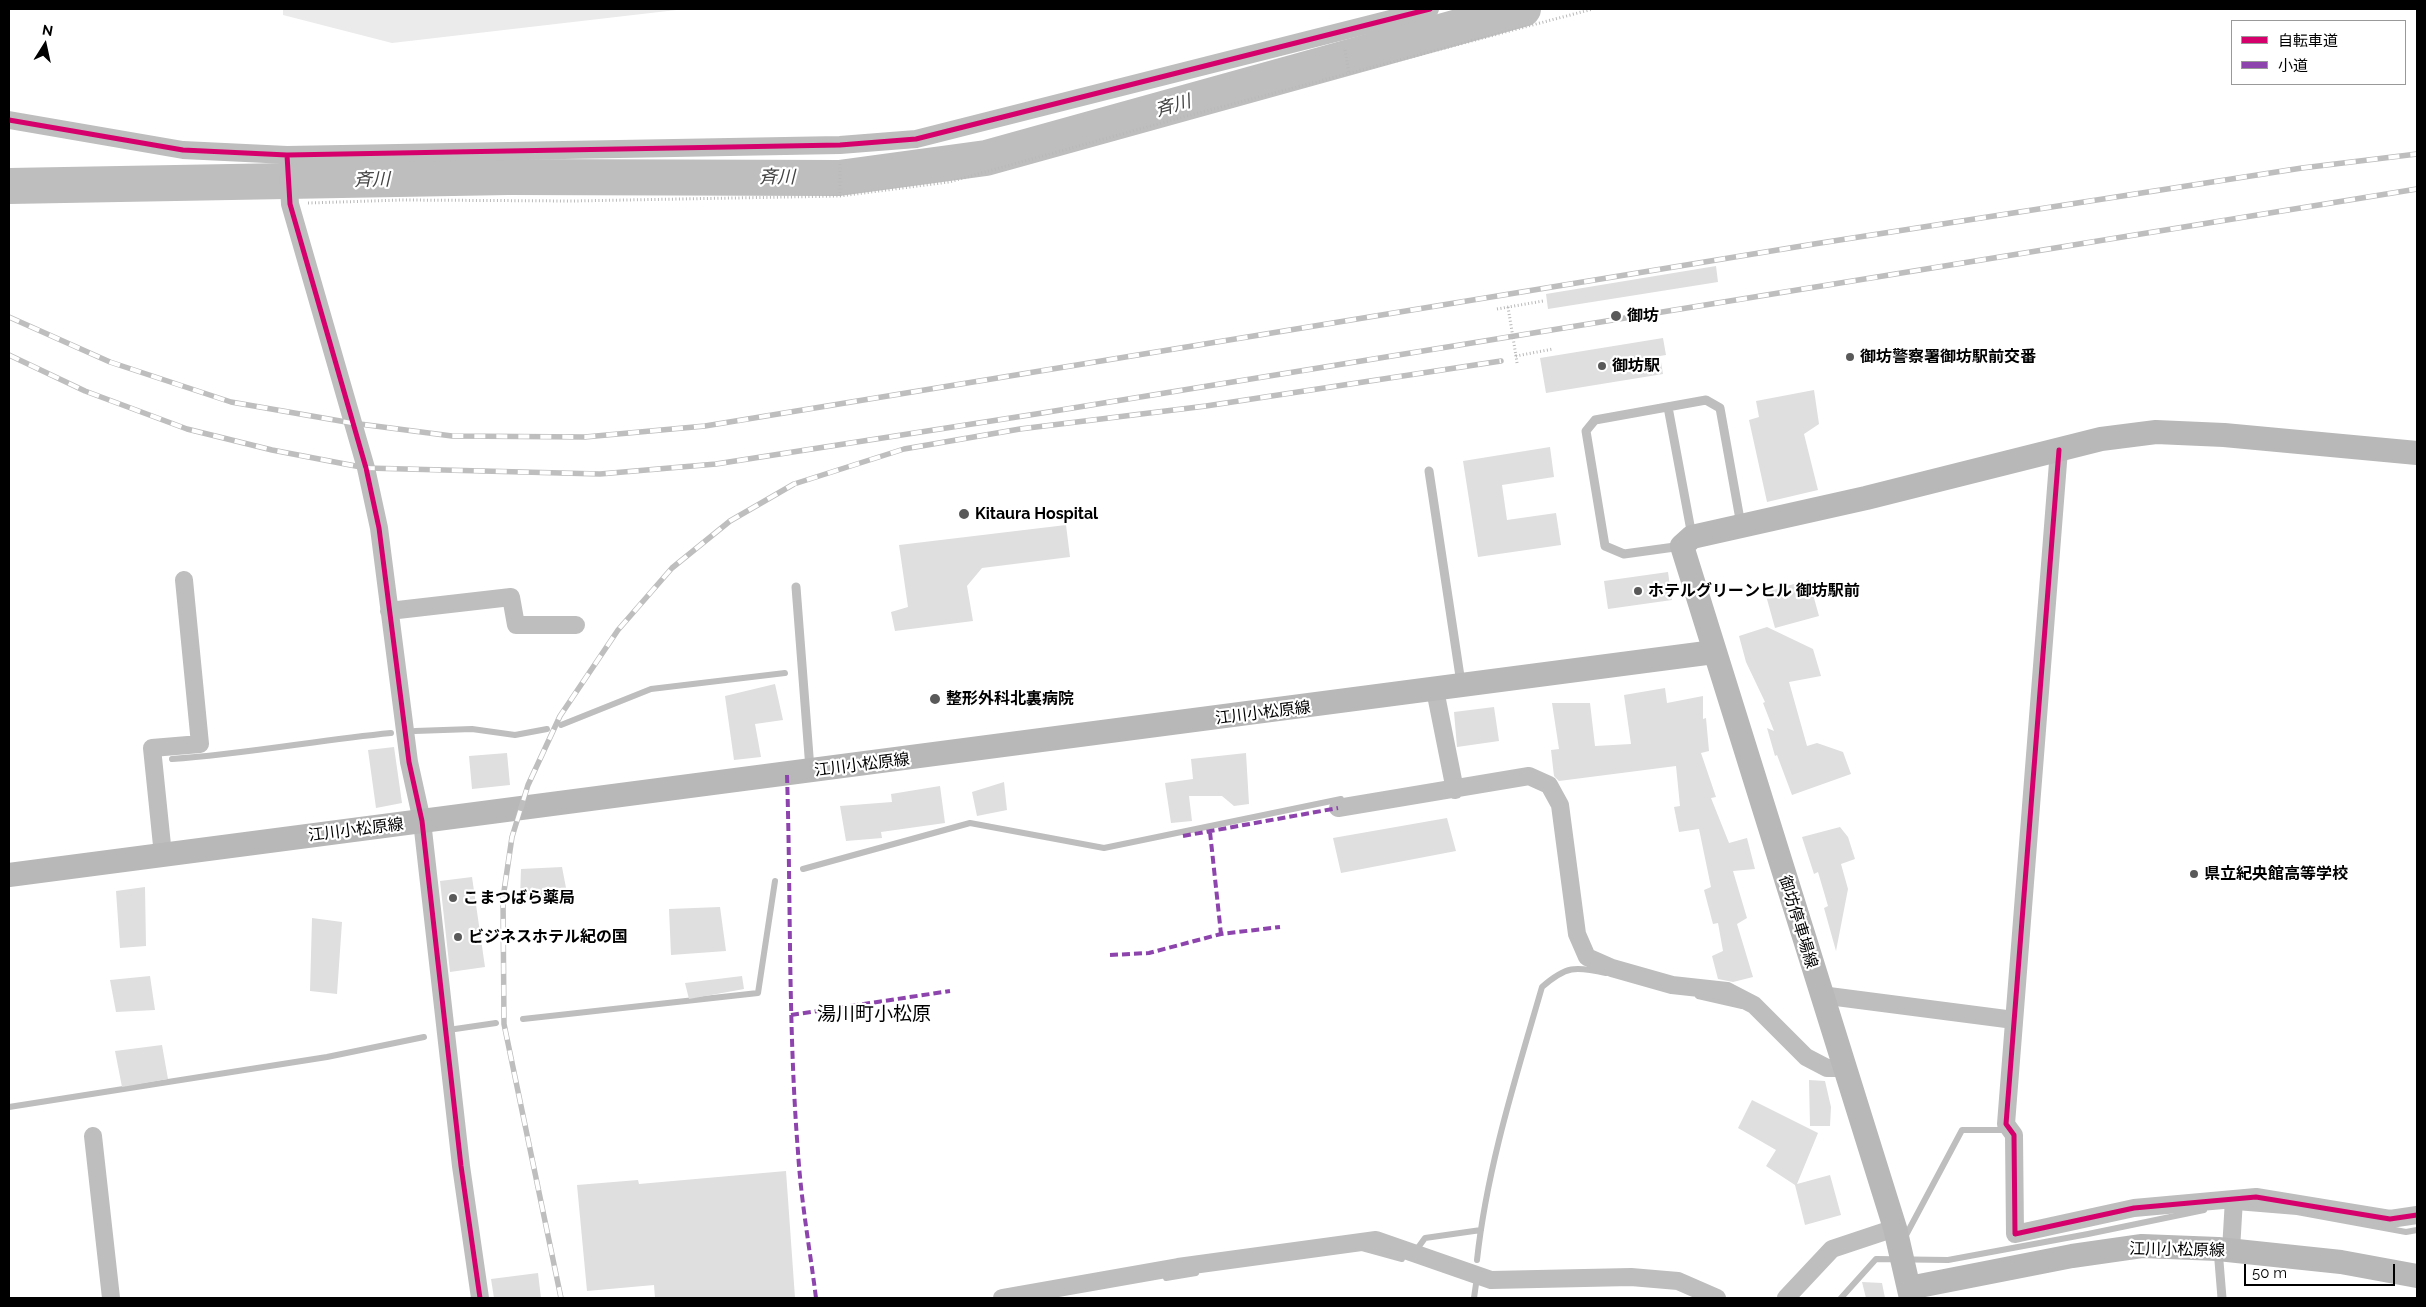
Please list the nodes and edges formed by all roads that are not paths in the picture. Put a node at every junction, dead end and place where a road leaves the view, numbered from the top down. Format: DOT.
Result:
graph roads {
  1 [pos="1430,9"];
  2 [pos="9,120"];
  3 [pos="287,155"];
  4 [pos="1668,407"];
  5 [pos="2059,450"];
  6 [pos="2417,453"];
  7 [pos="1429,471"];
  8 [pos="1741,526"];
  9 [pos="1687,542"];
  10 [pos="184,580"];
  11 [pos="796,587"];
  12 [pos="389,611"];
  13 [pos="576,625"];
  14 [pos="1714,652"];
  15 [pos="1462,687"];
  16 [pos="1435,690"];
  17 [pos="810,772"];
  18 [pos="1455,790"];
  19 [pos="1338,808"];
  20 [pos="422,821"];
  21 [pos="163,855"];
  22 [pos="9,875"];
  23 [pos="1821,995"];
  24 [pos="2014,1020"];
  25 [pos="1845,1068"];
  26 [pos="93,1136"];
  27 [pos="2233,1200"];
  28 [pos="2417,1215"];
  29 [pos="1895,1228"];
  30 [pos="2227,1250"];
  31 [pos="2417,1276"];
  32 [pos="1910,1293"];
  33 [pos="111,1298"];
  34 [pos="480,1298"];
  35 [pos="1002,1298"];
  36 [pos="1717,1298"];
  37 [pos="1786,1298"];
  38 [pos="2222,1298"];
  1 -- 3 [label="street"];
  2 -- 3 [label="street"];
  3 -- 12 [label="street"];
  4 -- 8 [label="lane"];
  4 -- 9 [label="lane"];
  4 -- 9 [label="lane"];
  5 -- 6 [label="main road"];
  5 -- 8 [label="main road"];
  5 -- 24 [label="street"];
  7 -- 15 [label="lane"];
  8 -- 9 [label="main road"];
  9 -- 14 [label="main road, 御坊停車場線"];
  10 -- 21 [label="street"];
  11 -- 17 [label="lane"];
  12 -- 13 [label="street"];
  12 -- 20 [label="street"];
  14 -- 15 [label="main road, 江川小松原線"];
  14 -- 23 [label="main road, 御坊停車場線"];
  15 -- 16 [label="main road, 江川小松原線"];
  16 -- 17 [label="main road, 江川小松原線"];
  16 -- 18 [label="street"];
  17 -- 20 [label="main road, 江川小松原線"];
  18 -- 19 [label="street"];
  18 -- 25 [label="street"];
  20 -- 21 [label="main road, 江川小松原線"];
  20 -- 34 [label="street"];
  21 -- 22 [label="main road, 江川小松原線"];
  23 -- 24 [label="street"];
  23 -- 25 [label="main road, 御坊停車場線"];
  24 -- 27 [label="street"];
  25 -- 29 [label="main road, 御坊停車場線"];
  26 -- 33 [label="street"];
  27 -- 28 [label="street"];
  27 -- 30 [label="street"];
  29 -- 32 [label="main road, 御坊停車場線"];
  29 -- 37 [label="street"];
  30 -- 31 [label="main road, 江川小松原線"];
  30 -- 32 [label="main road, 江川小松原線"];
  30 -- 38 [label="lane"];
  35 -- 36 [label="street"];
}
